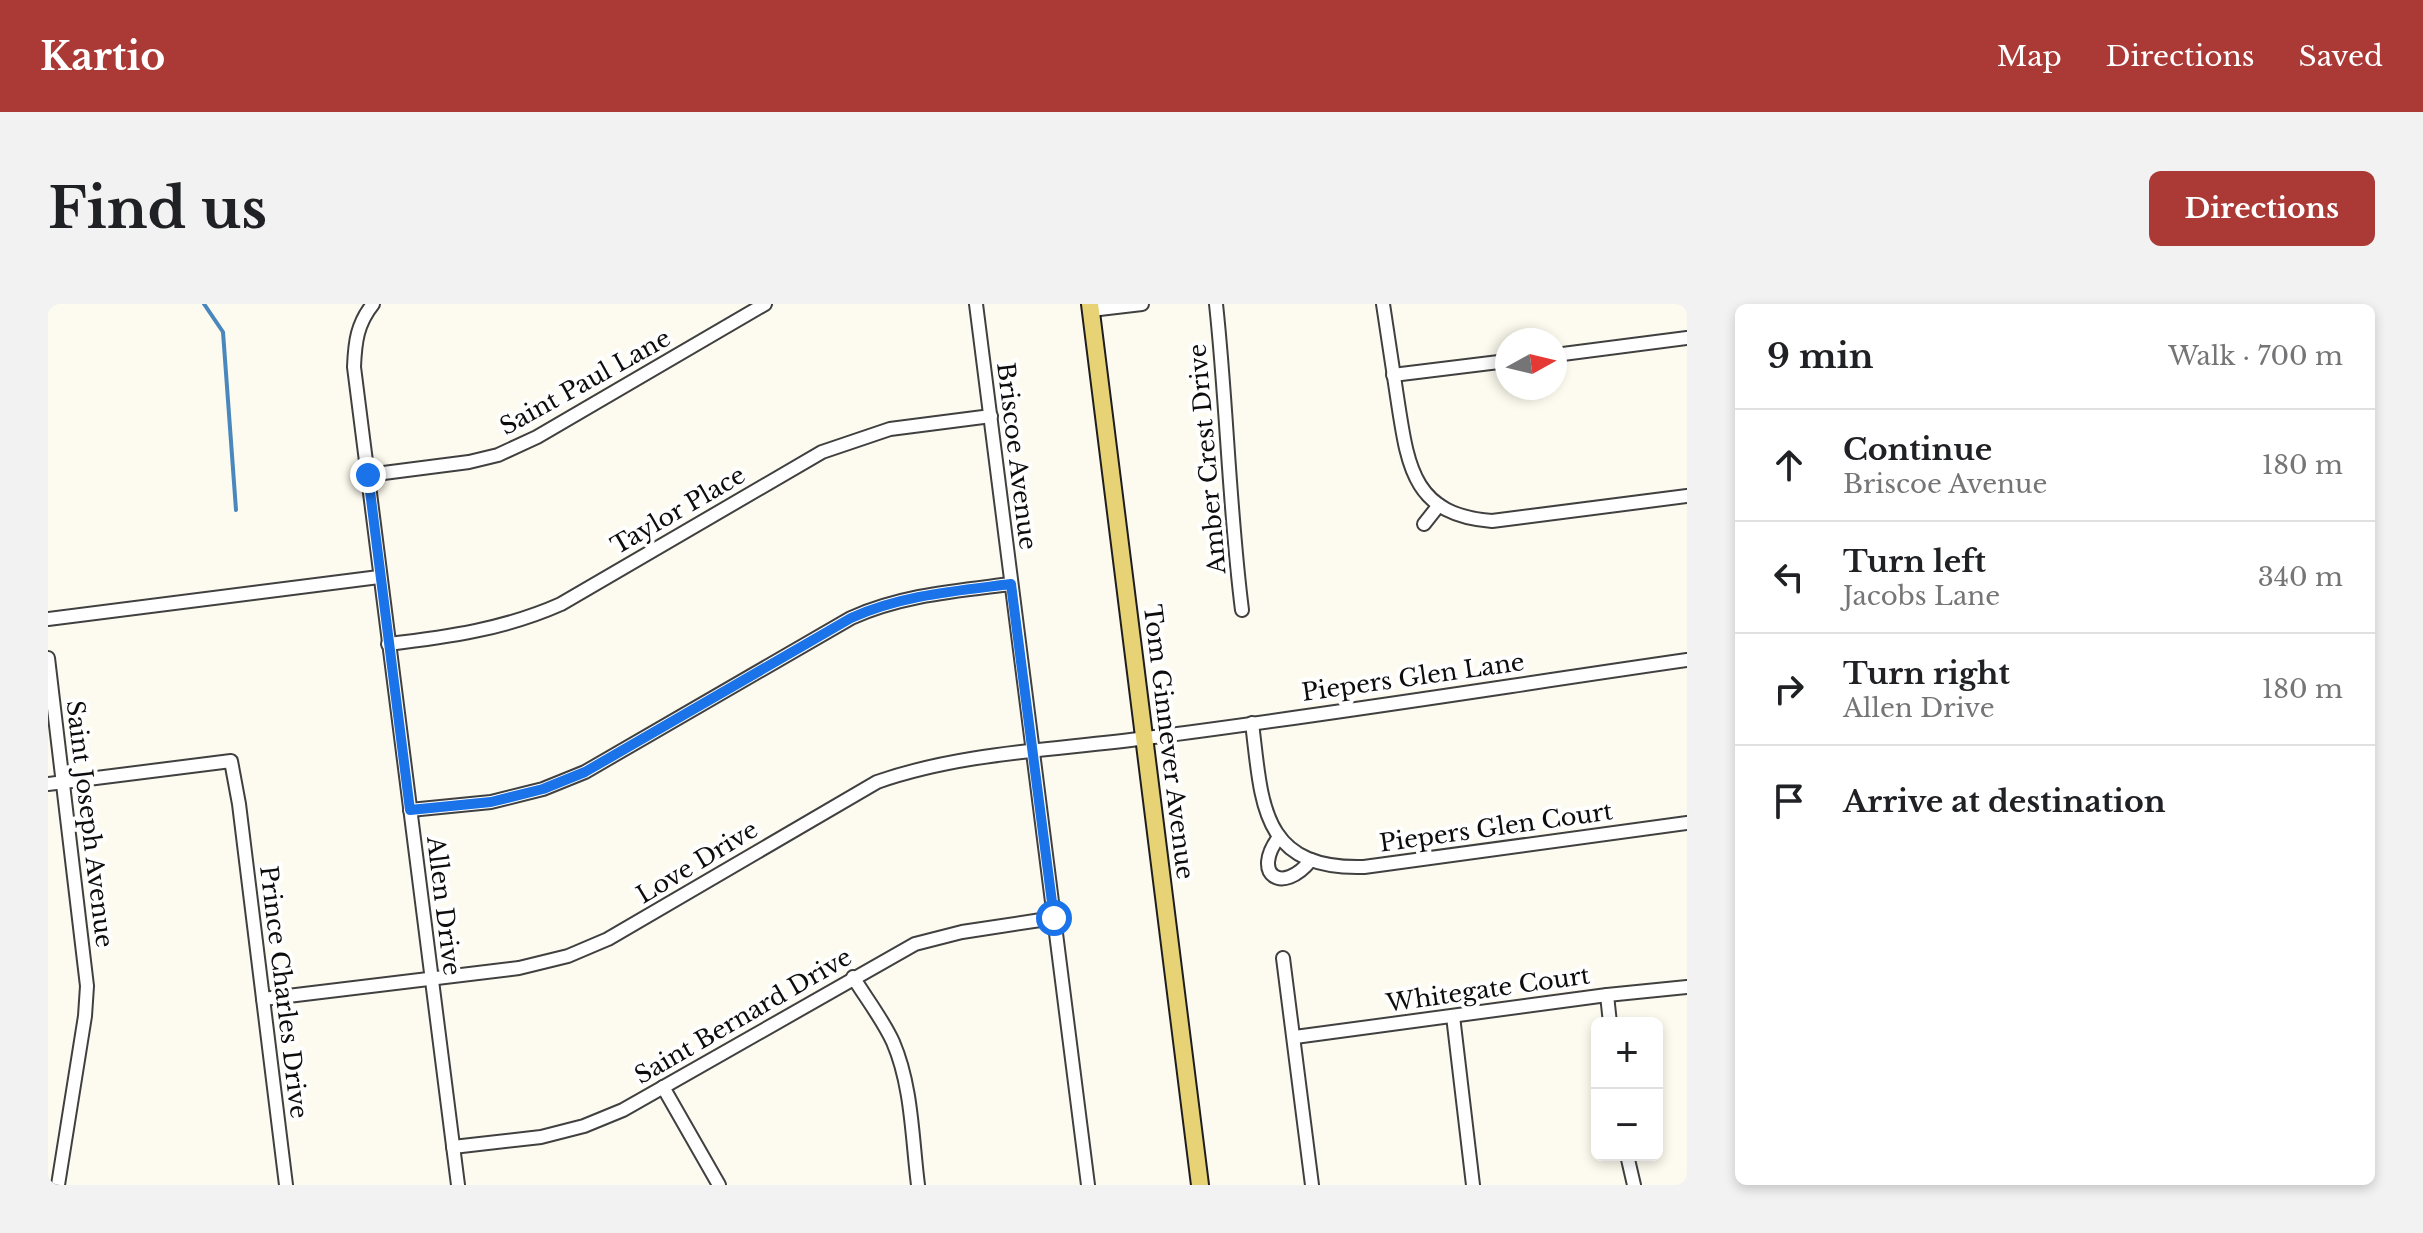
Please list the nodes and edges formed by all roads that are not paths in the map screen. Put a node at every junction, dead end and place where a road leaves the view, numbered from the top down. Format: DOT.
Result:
graph roads {
  1 [pos="373,304"];
  2 [pos="765,304"];
  3 [pos="976,304"];
  4 [pos="1142,304"];
  5 [pos="1216,304"];
  6 [pos="1383,304"];
  7 [pos="1091,307"];
  8 [pos="1687,338"];
  9 [pos="1567,353"];
  10 [pos="1495,362"];
  11 [pos="1393,375"];
  12 [pos="991,416"];
  13 [pos="368,475"];
  14 [pos="1687,496"];
  15 [pos="1439,505"];
  16 [pos="1424,524"];
  17 [pos="379,577"];
  18 [pos="1011,584"];
  19 [pos="1242,610"];
  20 [pos="48,619"];
  21 [pos="388,644"];
  22 [pos="48,658"];
  23 [pos="1687,660"];
  24 [pos="1252,723"];
  25 [pos="1145,738"];
  26 [pos="1032,750"];
  27 [pos="62,782"];
  28 [pos="48,784"];
  29 [pos="410,810"];
  30 [pos="1687,823"];
  31 [pos="1279,837"];
  32 [pos="1311,860"];
  33 [pos="1054,918"];
  34 [pos="1283,958"];
  35 [pos="853,977"];
  36 [pos="431,980"];
  37 [pos="1687,987"];
  38 [pos="1607,995"];
  39 [pos="263,999"];
  40 [pos="1453,1016"];
  41 [pos="1609,1017"];
  42 [pos="1295,1037"];
  43 [pos="663,1087"];
  44 [pos="453,1147"];
  45 [pos="1628,1161"];
  46 [pos="58,1185"];
  47 [pos="286,1185"];
  48 [pos="458,1185"];
  49 [pos="719,1185"];
  50 [pos="918,1185"];
  51 [pos="1088,1185"];
  52 [pos="1200,1185"];
  53 [pos="1312,1185"];
  54 [pos="1473,1185"];
  55 [pos="1634,1185"];
  1 -- 13 [label="street, Allen Drive"];
  2 -- 13 [label="street, Saint Paul Lane"];
  3 -- 12 [label="street, Briscoe Avenue"];
  4 -- 7 [label="street"];
  5 -- 19 [label="street, Amber Crest Drive"];
  6 -- 11 [label="street"];
  7 -- 25 [label="main road, Tom Ginnever Avenue"];
  8 -- 9 [label="street"];
  10 -- 11 [label="street"];
  11 -- 15 [label="street"];
  12 -- 18 [label="street, Briscoe Avenue"];
  12 -- 21 [label="street, Taylor Place"];
  13 -- 17 [label="street, Allen Drive"];
  14 -- 15 [label="street"];
  15 -- 16 [label="street"];
  17 -- 20 [label="street"];
  17 -- 21 [label="street, Allen Drive"];
  18 -- 26 [label="street, Briscoe Avenue"];
  18 -- 29 [label="street"];
  21 -- 29 [label="street, Allen Drive"];
  22 -- 27 [label="street, Saint Joseph Avenue"];
  23 -- 24 [label="street, Piepers Glen Lane"];
  24 -- 25 [label="street, Piepers Glen Lane"];
  24 -- 31 [label="street, Piepers Glen Court"];
  25 -- 26 [label="street, Love Drive"];
  25 -- 52 [label="main road, Tom Ginnever Avenue"];
  26 -- 33 [label="street, Briscoe Avenue"];
  26 -- 36 [label="street, Love Drive"];
  27 -- 28 [label="street"];
  27 -- 39 [label="street, Prince Charles Drive"];
  27 -- 46 [label="street, Saint Joseph Avenue"];
  29 -- 36 [label="street, Allen Drive"];
  30 -- 32 [label="street, Piepers Glen Court"];
  31 -- 32 [label="street, Piepers Glen Court"];
  31 -- 32 [label="street"];
  33 -- 35 [label="street, Saint Bernard Drive"];
  33 -- 51 [label="street, Briscoe Avenue"];
  34 -- 42 [label="street"];
  35 -- 43 [label="street, Saint Bernard Drive"];
  35 -- 50 [label="street"];
  36 -- 39 [label="street, Love Drive"];
  36 -- 44 [label="street, Allen Drive"];
  37 -- 38 [label="street, Whitegate Court"];
  38 -- 40 [label="street, Whitegate Court"];
  38 -- 41 [label="street"];
  39 -- 47 [label="street, Prince Charles Drive"];
  40 -- 42 [label="street, Whitegate Court"];
  40 -- 54 [label="street"];
  42 -- 53 [label="street"];
  43 -- 44 [label="street, Saint Bernard Drive"];
  43 -- 49 [label="street"];
  44 -- 48 [label="street, Allen Drive"];
  45 -- 55 [label="street"];
}
